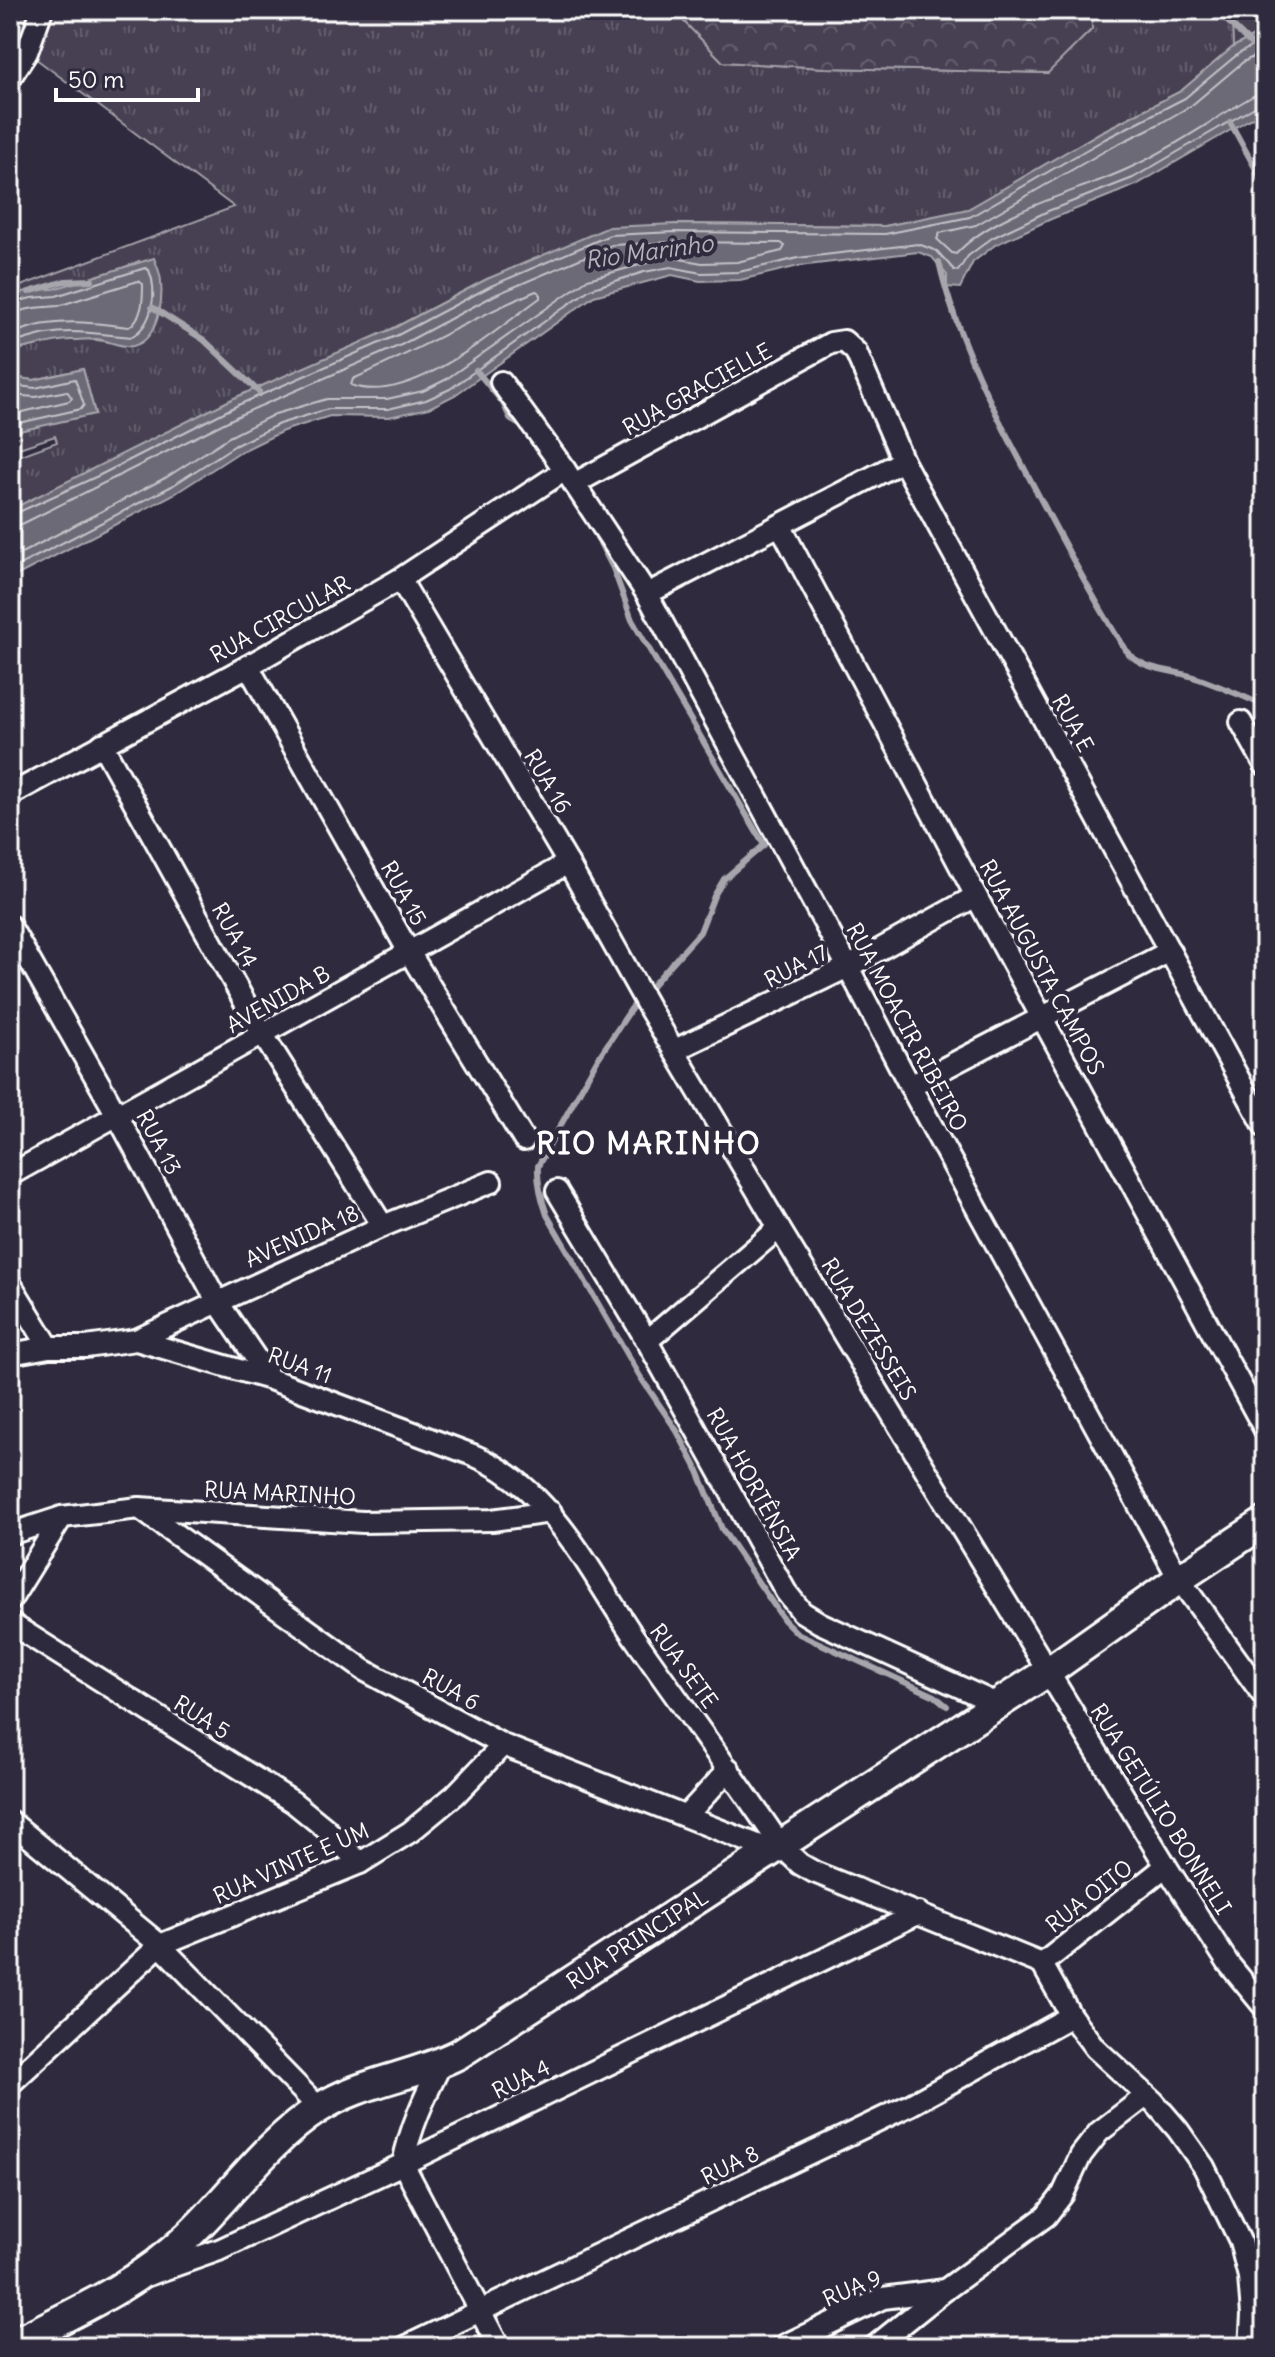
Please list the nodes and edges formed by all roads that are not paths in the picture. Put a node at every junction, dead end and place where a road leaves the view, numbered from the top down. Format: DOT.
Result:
graph roads {
  1 [pos="42,10"];
  2 [pos="10,78"];
  3 [pos="844,341"];
  4 [pos="501,382"];
  5 [pos="903,461"];
  6 [pos="561,477"];
  7 [pos="780,525"];
  8 [pos="400,579"];
  9 [pos="647,594"];
  10 [pos="248,666"];
  11 [pos="1241,722"];
  12 [pos="102,744"];
  13 [pos="1265,765"];
  14 [pos="10,795"];
  15 [pos="568,863"];
  16 [pos="976,896"];
  17 [pos="10,926"];
  18 [pos="1170,951"];
  19 [pos="409,952"];
  20 [pos="848,967"];
  21 [pos="650,1010"];
  22 [pos="1042,1019"];
  23 [pos="263,1035"];
  24 [pos="675,1050"];
  25 [pos="910,1086"];
  26 [pos="117,1115"];
  27 [pos="1265,1127"];
  28 [pos="524,1140"];
  29 [pos="10,1175"];
  30 [pos="491,1182"];
  31 [pos="557,1191"];
  32 [pos="383,1226"];
  33 [pos="779,1228"];
  34 [pos="10,1283"];
  35 [pos="217,1301"];
  36 [pos="136,1340"];
  37 [pos="647,1341"];
  38 [pos="49,1347"];
  39 [pos="10,1354"];
  40 [pos="270,1379"];
  41 [pos="1265,1430"];
  42 [pos="139,1508"];
  43 [pos="551,1512"];
  44 [pos="62,1517"];
  45 [pos="1265,1522"];
  46 [pos="10,1534"];
  47 [pos="1179,1579"];
  48 [pos="10,1601"];
  49 [pos="10,1623"];
  50 [pos="1049,1671"];
  51 [pos="1265,1698"];
  52 [pos="997,1704"];
  53 [pos="503,1745"];
  54 [pos="729,1769"];
  55 [pos="686,1816"];
  56 [pos="10,1821"];
  57 [pos="777,1848"];
  58 [pos="360,1863"];
  59 [pos="1166,1866"];
  60 [pos="919,1913"];
  61 [pos="160,1945"];
  62 [pos="1042,1964"];
  63 [pos="1265,2008"];
  64 [pos="1071,2016"];
  65 [pos="441,2064"];
  66 [pos="10,2084"];
  67 [pos="1146,2096"];
  68 [pos="319,2108"];
  69 [pos="403,2164"];
  70 [pos="139,2278"];
  71 [pos="945,2290"];
  72 [pos="480,2312"];
  73 [pos="20,2341"];
  74 [pos="405,2347"];
  75 [pos="499,2347"];
  76 [pos="781,2347"];
  77 [pos="874,2347"];
  78 [pos="1250,2347"];
  1 -- 2 [label="street"];
  3 -- 5 [label="street, RUA E"];
  3 -- 6 [label="street, RUA GRACIELLE"];
  4 -- 6 [label="street, RUA MOACIR RIBEIRO"];
  5 -- 7 [label="street"];
  5 -- 18 [label="street, RUA E"];
  6 -- 8 [label="street, RUA CIRCULAR"];
  6 -- 9 [label="street, RUA MOACIR RIBEIRO"];
  7 -- 9 [label="street"];
  7 -- 16 [label="street, RUA AUGUSTA CAMPOS"];
  8 -- 10 [label="street, RUA CIRCULAR"];
  8 -- 15 [label="street, RUA 16"];
  9 -- 20 [label="street, RUA MOACIR RIBEIRO"];
  10 -- 12 [label="street, RUA CIRCULAR"];
  10 -- 19 [label="street, RUA 15"];
  11 -- 13 [label="street"];
  12 -- 14 [label="street, RUA CIRCULAR"];
  12 -- 23 [label="street, RUA 14"];
  15 -- 19 [label="street, AVENIDA B"];
  15 -- 21 [label="street, RUA 16"];
  16 -- 20 [label="street, RUA 17"];
  16 -- 22 [label="street, RUA AUGUSTA CAMPOS"];
  17 -- 26 [label="street, RUA 13"];
  18 -- 22 [label="street"];
  18 -- 27 [label="street, RUA E"];
  19 -- 23 [label="street, AVENIDA B"];
  19 -- 28 [label="street, RUA 15"];
  20 -- 24 [label="street, RUA 17"];
  20 -- 25 [label="street, RUA MOACIR RIBEIRO"];
  21 -- 24 [label="street, RUA DEZESSEIS"];
  22 -- 25 [label="street"];
  22 -- 41 [label="street, RUA AUGUSTA CAMPOS"];
  23 -- 26 [label="street, AVENIDA B"];
  23 -- 32 [label="street, RUA 14"];
  24 -- 33 [label="street, RUA DEZESSEIS"];
  25 -- 47 [label="street, RUA MOACIR RIBEIRO"];
  26 -- 29 [label="street, AVENIDA B"];
  26 -- 35 [label="street, RUA 13"];
  30 -- 32 [label="street, AVENIDA 18"];
  31 -- 37 [label="street, RUA HORTÊNSIA"];
  32 -- 35 [label="street, AVENIDA 18"];
  33 -- 37 [label="street"];
  33 -- 50 [label="street, RUA DEZESSEIS"];
  34 -- 38 [label="street"];
  35 -- 36 [label="street, AVENIDA 18"];
  35 -- 40 [label="street, RUA 13"];
  36 -- 38 [label="street, RUA 11"];
  36 -- 40 [label="street, RUA 11"];
  37 -- 52 [label="street, RUA HORTÊNSIA"];
  38 -- 39 [label="street, RUA 11"];
  40 -- 43 [label="street, RUA 11"];
  42 -- 43 [label="street, RUA MARINHO"];
  42 -- 44 [label="street, RUA MARINHO"];
  42 -- 53 [label="street, RUA 6"];
  43 -- 54 [label="street, RUA SETE"];
  44 -- 46 [label="street, RUA MARINHO"];
  44 -- 48 [label="street"];
  45 -- 47 [label="main road, RUA PRINCIPAL"];
  47 -- 50 [label="main road, RUA PRINCIPAL"];
  47 -- 51 [label="street, RUA MOACIR RIBEIRO"];
  49 -- 58 [label="street, RUA 5"];
  50 -- 52 [label="main road, RUA PRINCIPAL"];
  50 -- 59 [label="street, RUA GETÚLIO BONNELI"];
  52 -- 57 [label="main road, RUA PRINCIPAL"];
  53 -- 55 [label="street, RUA 6"];
  53 -- 58 [label="street, RUA VINTE E UM"];
  54 -- 55 [label="street"];
  54 -- 57 [label="street, RUA SETE"];
  55 -- 57 [label="street, RUA 6"];
  56 -- 61 [label="street"];
  57 -- 60 [label="street"];
  57 -- 65 [label="main road, RUA PRINCIPAL"];
  58 -- 61 [label="street, RUA VINTE E UM"];
  59 -- 62 [label="street, RUA OITO"];
  59 -- 63 [label="street, RUA GETÚLIO BONNELI"];
  60 -- 62 [label="street"];
  60 -- 69 [label="street, RUA 4"];
  61 -- 66 [label="street"];
  61 -- 68 [label="street"];
  62 -- 64 [label="street"];
  64 -- 67 [label="street"];
  64 -- 72 [label="street, RUA 8"];
  65 -- 68 [label="main road, RUA PRINCIPAL"];
  65 -- 69 [label="street"];
  67 -- 71 [label="street"];
  67 -- 78 [label="street"];
  68 -- 70 [label="main road, RUA PRINCIPAL"];
  69 -- 70 [label="street, RUA 4"];
  69 -- 72 [label="street"];
  70 -- 73 [label="main road, RUA PRINCIPAL"];
  71 -- 76 [label="street, RUA 9"];
  71 -- 77 [label="street"];
  72 -- 74 [label="street, RUA 8"];
  72 -- 75 [label="street"];
}
